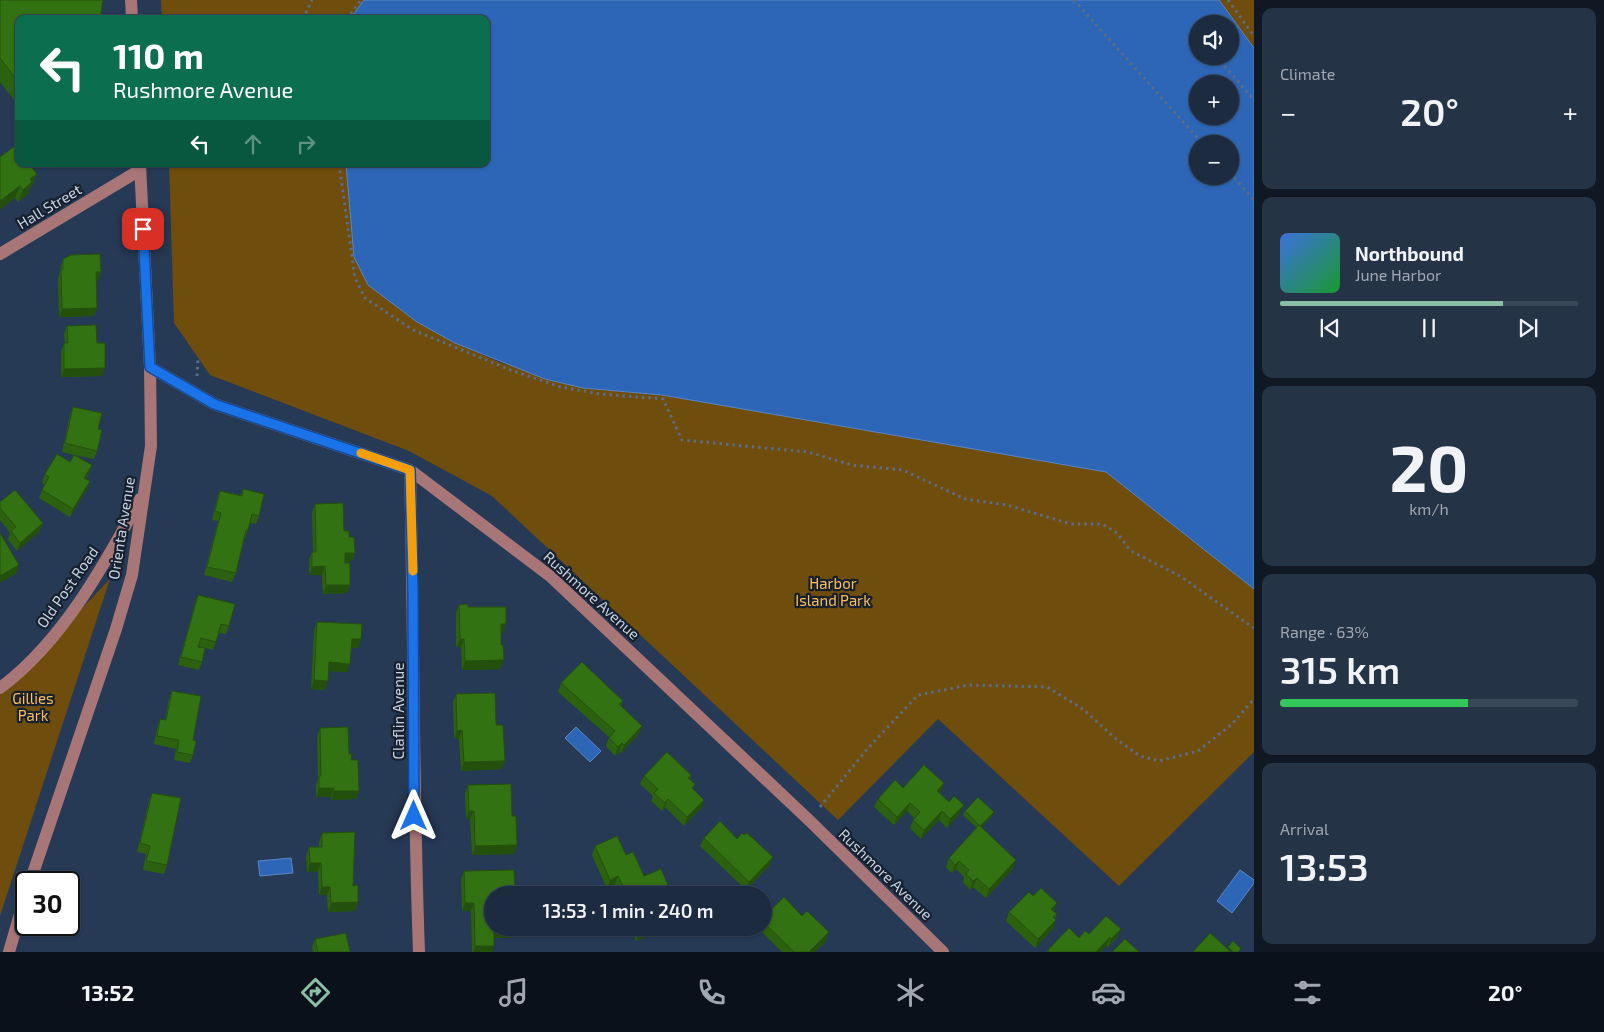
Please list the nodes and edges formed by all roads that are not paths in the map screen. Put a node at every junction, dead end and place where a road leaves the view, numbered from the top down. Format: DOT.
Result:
graph roads {
  1 [pos="131,0"];
  2 [pos="132,15"];
  3 [pos="140,167"];
  4 [pos="0,254"];
  5 [pos="150,367"];
  6 [pos="410,470"];
  7 [pos="144,490"];
  8 [pos="0,688"];
  9 [pos="34,871"];
  10 [pos="15,931"];
  11 [pos="9,952"];
  12 [pos="419,952"];
  13 [pos="943,952"];
  1 -- 2 [label="street"];
  3 -- 4 [label="street, Hall Street"];
  3 -- 5 [label="street, Orienta Avenue"];
  5 -- 6 [label="street, Rushmore Avenue"];
  5 -- 7 [label="street, Orienta Avenue"];
  6 -- 12 [label="street, Claflin Avenue"];
  6 -- 13 [label="street, Rushmore Avenue"];
  7 -- 8 [label="street, Old Post Road"];
  7 -- 9 [label="street, Orienta Avenue"];
  10 -- 11 [label="street"];
}
